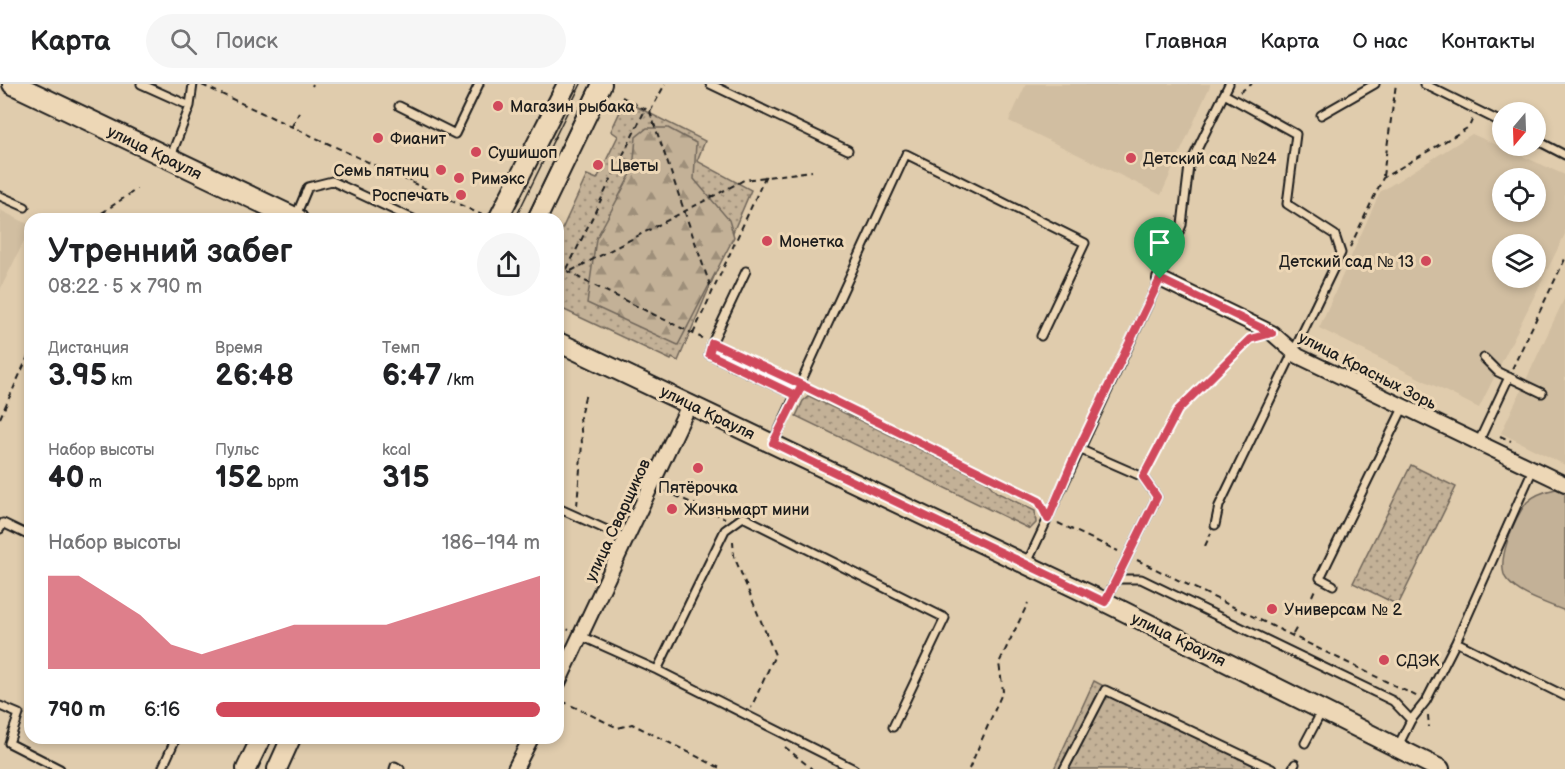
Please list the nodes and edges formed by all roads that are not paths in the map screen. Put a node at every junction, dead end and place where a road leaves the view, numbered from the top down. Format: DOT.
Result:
graph roads {
  1 [pos="13,84"];
  2 [pos="141,84"];
  3 [pos="193,84"];
  4 [pos="479,84"];
  5 [pos="567,84"];
  6 [pos="602,84"];
  7 [pos="710,84"];
  8 [pos="1229,84"];
  9 [pos="1375,84"];
  10 [pos="1424,84"];
  11 [pos="33,88"];
  12 [pos="1224,94"];
  13 [pos="190,106"];
  14 [pos="399,106"];
  15 [pos="1321,115"];
  16 [pos="1492,118"];
  17 [pos="1546,145"];
  18 [pos="848,150"];
  19 [pos="1565,155"];
  20 [pos="169,159"];
  21 [pos="0,196"];
  22 [pos="25,207"];
  23 [pos="285,213"];
  24 [pos="298,213"];
  25 [pos="400,213"];
  26 [pos="492,213"];
  27 [pos="540,213"];
  28 [pos="746,271"];
  29 [pos="1160,279"];
  30 [pos="1041,336"];
  31 [pos="564,345"];
  32 [pos="1291,352"];
  33 [pos="1484,358"];
  34 [pos="1509,377"];
  35 [pos="1542,393"];
  36 [pos="797,396"];
  37 [pos="690,403"];
  38 [pos="1403,408"];
  39 [pos="1479,441"];
  40 [pos="773,443"];
  41 [pos="1079,448"];
  42 [pos="1533,469"];
  43 [pos="1565,484"];
  44 [pos="564,511"];
  45 [pos="1215,525"];
  46 [pos="0,529"];
  47 [pos="24,533"];
  48 [pos="627,539"];
  49 [pos="1026,564"];
  50 [pos="1116,579"];
  51 [pos="1333,585"];
  52 [pos="1105,602"];
  53 [pos="581,636"];
  54 [pos="1456,642"];
  55 [pos="657,670"];
  56 [pos="564,671"];
  57 [pos="1565,696"];
  58 [pos="0,706"];
  59 [pos="1322,710"];
  60 [pos="1412,720"];
  61 [pos="894,727"];
  62 [pos="1305,743"];
  63 [pos="173,744"];
  64 [pos="258,744"];
  65 [pos="288,744"];
  66 [pos="528,744"];
  67 [pos="1397,747"];
  68 [pos="60,769"];
  69 [pos="162,769"];
  70 [pos="246,769"];
  71 [pos="277,769"];
  72 [pos="393,769"];
  73 [pos="400,769"];
  74 [pos="515,769"];
  75 [pos="854,769"];
  76 [pos="1064,769"];
  77 [pos="1272,769"];
  78 [pos="1440,769"];
  1 -- 11 [label="main road, улица Крауля"];
  2 -- 13 [label="lane"];
  3 -- 13 [label="lane"];
  4 -- 14 [label="lane"];
  5 -- 26 [label="street"];
  6 -- 27 [label="street"];
  7 -- 18 [label="lane"];
  8 -- 12 [label="lane"];
  9 -- 15 [label="lane"];
  10 -- 16 [label="lane"];
  11 -- 20 [label="main road, улица Крауля"];
  12 -- 29 [label="lane"];
  12 -- 32 [label="lane"];
  13 -- 20 [label="lane"];
  17 -- 19 [label="lane"];
  20 -- 23 [label="main road, улица Крауля"];
  21 -- 22 [label="lane"];
  24 -- 25 [label="lane"];
  28 -- 36 [label="lane"];
  29 -- 32 [label="street, улица Красных Зорь"];
  29 -- 41 [label="lane"];
  30 -- 36 [label="lane"];
  31 -- 37 [label="street, улица Крауля"];
  32 -- 38 [label="street, улица Красных Зорь"];
  32 -- 45 [label="lane"];
  33 -- 34 [label="lane"];
  34 -- 35 [label="lane"];
  34 -- 39 [label="lane"];
  36 -- 40 [label="lane"];
  37 -- 40 [label="street, улица Крауля"];
  37 -- 48 [label="street, улица Сварщиков"];
  38 -- 39 [label="street, улица Красных Зорь"];
  38 -- 51 [label="lane"];
  39 -- 42 [label="street, улица Красных Зорь"];
  40 -- 49 [label="street, улица Крауля"];
  41 -- 49 [label="lane"];
  41 -- 50 [label="lane"];
  42 -- 43 [label="street, улица Красных Зорь"];
  42 -- 54 [label="lane"];
  44 -- 48 [label="lane"];
  46 -- 47 [label="lane"];
  48 -- 53 [label="street, улица Сварщиков"];
  49 -- 52 [label="street, улица Крауля"];
  50 -- 52 [label="lane"];
  50 -- 60 [label="lane"];
  52 -- 59 [label="street, улица Крауля"];
  53 -- 55 [label="lane"];
  53 -- 56 [label="street, улица Сварщиков"];
  54 -- 57 [label="lane"];
  54 -- 60 [label="lane"];
  55 -- 61 [label="lane"];
  55 -- 75 [label="lane"];
  58 -- 68 [label="lane"];
  59 -- 62 [label="lane"];
  59 -- 67 [label="street, улица Крауля"];
  60 -- 67 [label="lane"];
  63 -- 69 [label="lane"];
  64 -- 70 [label="street"];
  65 -- 71 [label="street"];
  66 -- 74 [label="street"];
  67 -- 78 [label="street, улица Крауля"];
  72 -- 73 [label="lane"];
  76 -- 77 [label="lane"];
}
